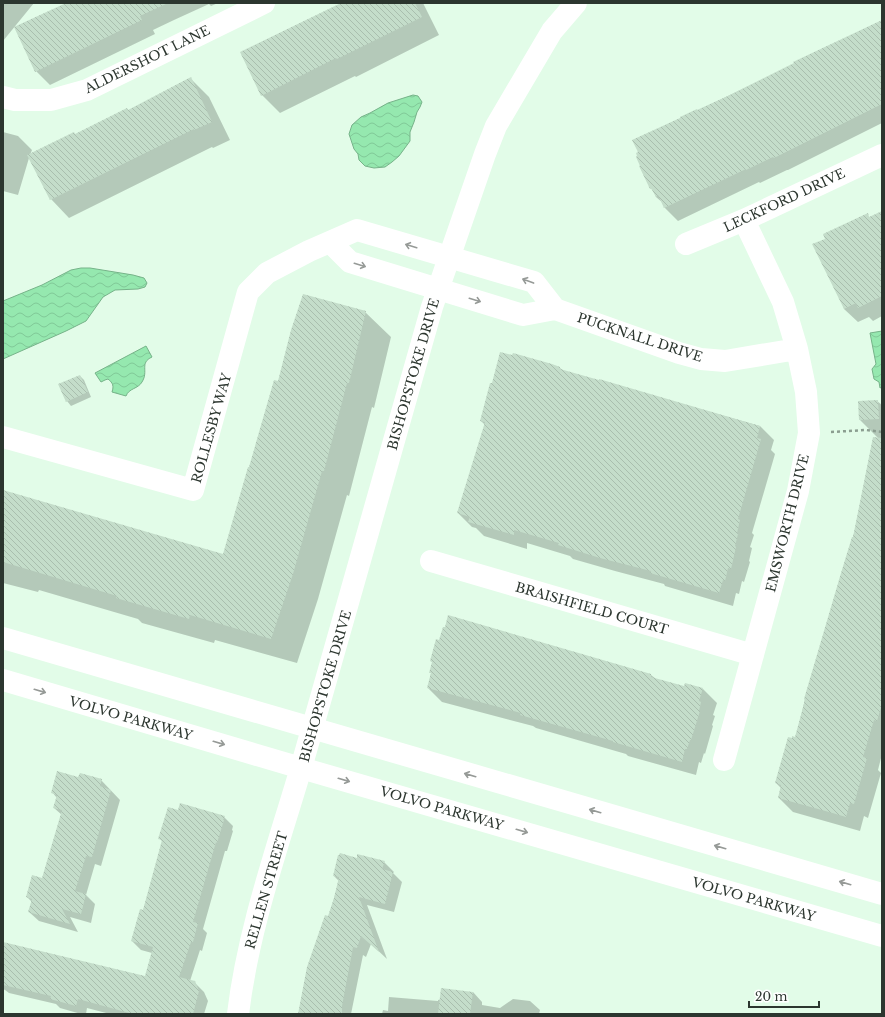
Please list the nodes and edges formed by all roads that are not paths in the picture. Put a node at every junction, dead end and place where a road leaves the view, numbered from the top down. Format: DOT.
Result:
graph roads {
  1 [pos="264,3"];
  2 [pos="576,3"];
  3 [pos="3,97"];
  4 [pos="882,155"];
  5 [pos="744,220"];
  6 [pos="330,242"];
  7 [pos="686,244"];
  8 [pos="449,257"];
  9 [pos="438,289"];
  10 [pos="555,308"];
  11 [pos="797,350"];
  12 [pos="3,437"];
  13 [pos="431,561"];
  14 [pos="3,638"];
  15 [pos="753,654"];
  16 [pos="3,680"];
  17 [pos="313,728"];
  18 [pos="724,760"];
  19 [pos="301,768"];
  20 [pos="882,894"];
  21 [pos="882,936"];
  22 [pos="238,1014"];
  1 -- 3 [label="street, ALDERSHOT LANE"];
  2 -- 8 [label="street, BISHOPSTOKE DRIVE"];
  4 -- 5 [label="street, LECKFORD DRIVE"];
  5 -- 7 [label="street, LECKFORD DRIVE"];
  5 -- 11 [label="street, EMSWORTH DRIVE"];
  8 -- 6 [label="street, ROLLESBY WAY, one-way"];
  6 -- 9 [label="street, one-way"];
  6 -- 12 [label="street, ROLLESBY WAY"];
  8 -- 9 [label="street, BISHOPSTOKE DRIVE"];
  10 -- 8 [label="street, one-way"];
  9 -- 10 [label="street, one-way"];
  9 -- 17 [label="street, BISHOPSTOKE DRIVE"];
  10 -- 11 [label="street, PUCKNALL DRIVE"];
  11 -- 15 [label="street, EMSWORTH DRIVE"];
  13 -- 15 [label="street, BRAISHFIELD COURT"];
  14 -- 17 [label="street"];
  15 -- 18 [label="street, EMSWORTH DRIVE"];
  16 -- 19 [label="street, VOLVO PARKWAY, one-way"];
  17 -- 19 [label="street, BISHOPSTOKE DRIVE"];
  20 -- 17 [label="street, one-way"];
  19 -- 21 [label="street, VOLVO PARKWAY, one-way"];
  19 -- 22 [label="street, RELLEN STREET"];
}
